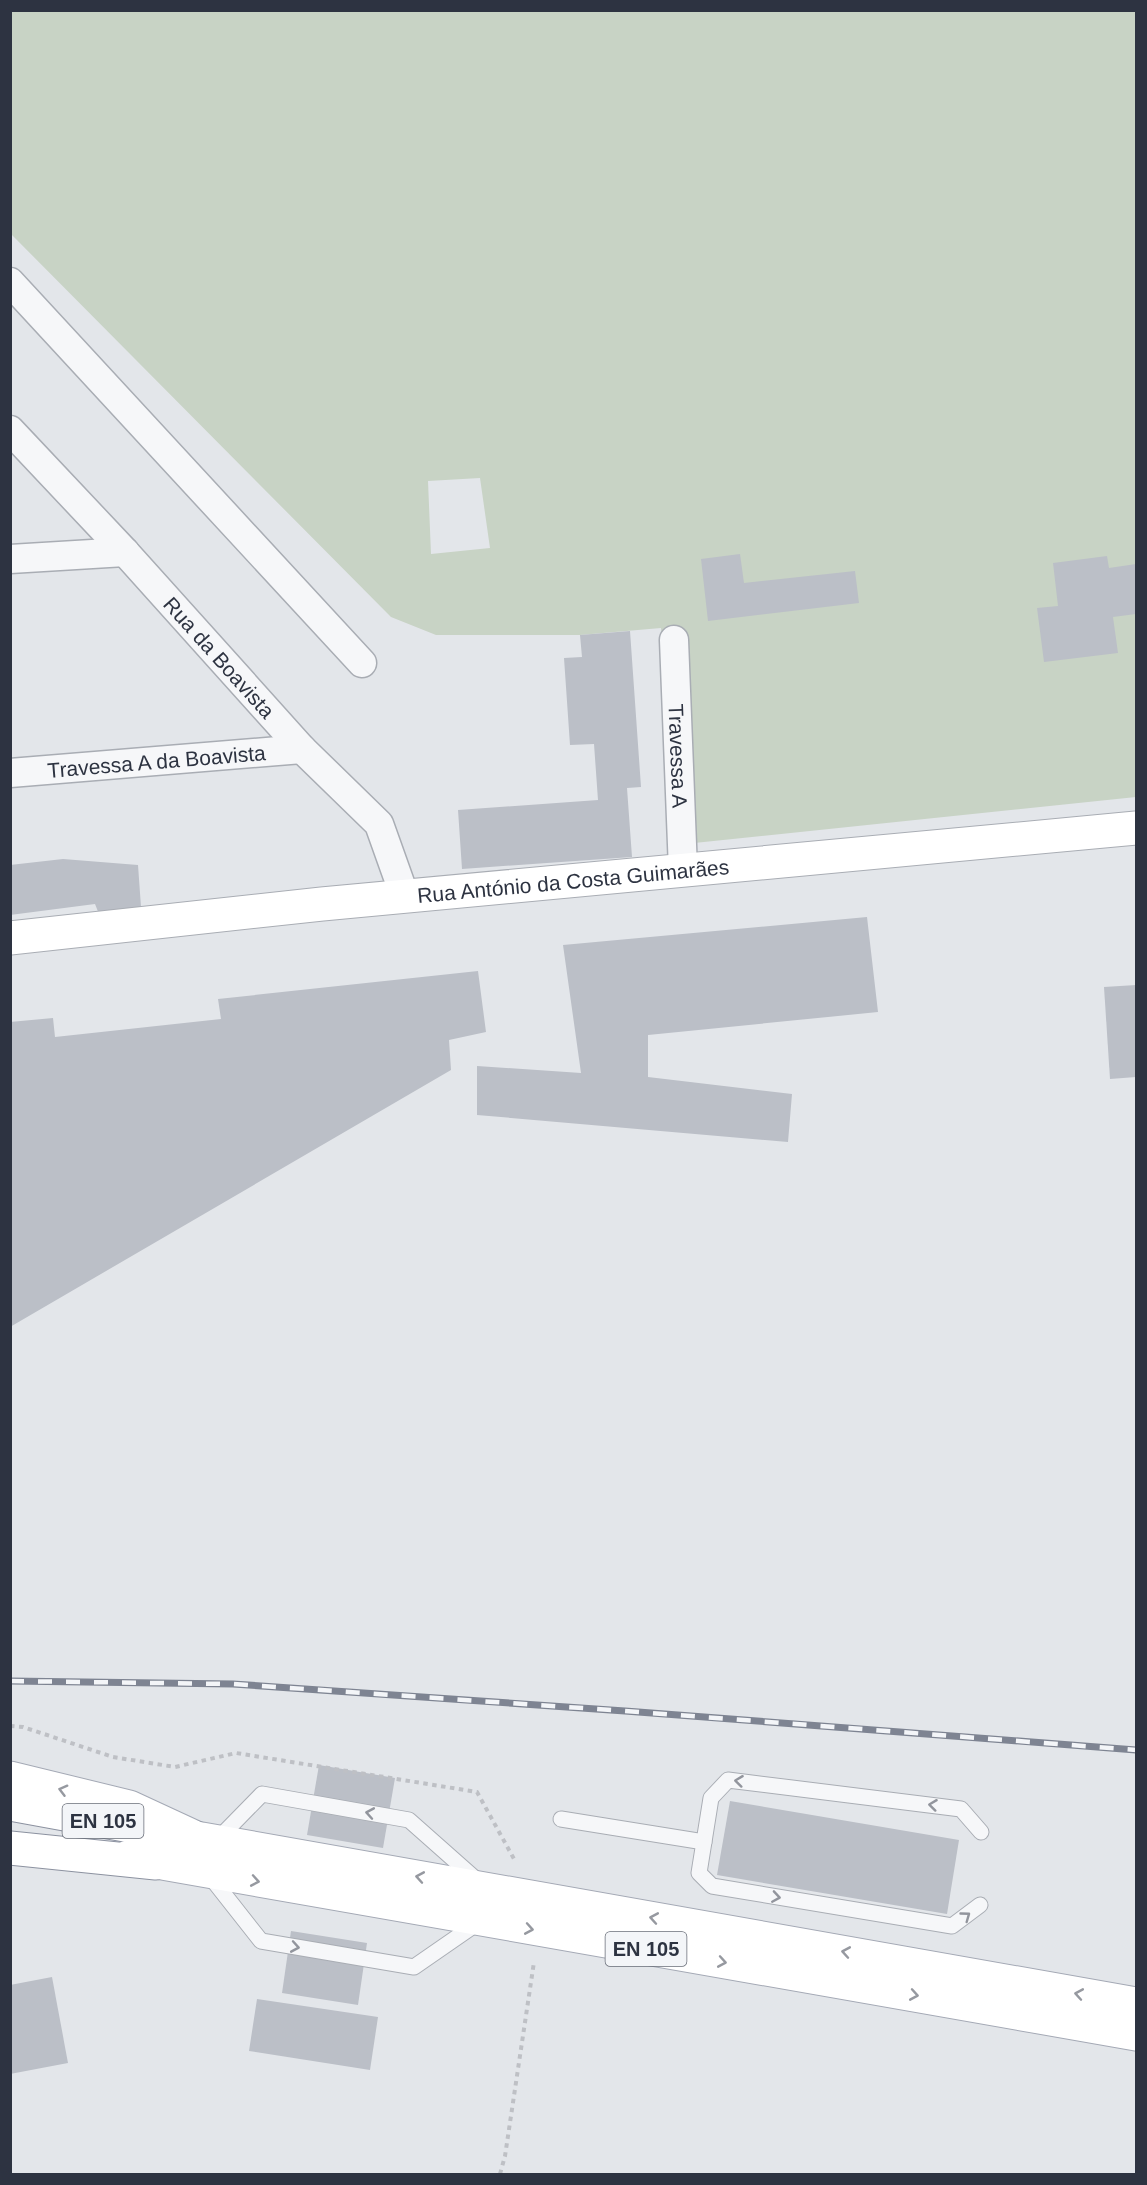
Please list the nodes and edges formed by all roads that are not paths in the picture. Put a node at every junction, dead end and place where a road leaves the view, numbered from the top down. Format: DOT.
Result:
graph roads {
  1 [pos="10,282"];
  2 [pos="10,430"];
  3 [pos="124,552"];
  4 [pos="10,559"];
  5 [pos="674,640"];
  6 [pos="362,663"];
  7 [pos="302,749"];
  8 [pos="10,773"];
  9 [pos="1137,828"];
  10 [pos="683,870"];
  11 [pos="405,897"];
  12 [pos="10,938"];
  13 [pos="10,1778"];
  14 [pos="10,1804"];
  15 [pos="561,1819"];
  16 [pos="10,1832"];
  17 [pos="981,1832"];
  18 [pos="206,1839"];
  19 [pos="704,1842"];
  20 [pos="10,1848"];
  21 [pos="156,1863"];
  22 [pos="208,1872"];
  23 [pos="486,1888"];
  24 [pos="980,1905"];
  25 [pos="482,1920"];
  26 [pos="1137,2004"];
  27 [pos="1137,2034"];
  1 -- 6 [label="street"];
  2 -- 3 [label="street, Rua da Boavista"];
  3 -- 4 [label="street"];
  3 -- 7 [label="street, Rua da Boavista"];
  5 -- 10 [label="street, Travessa A"];
  7 -- 8 [label="street, Travessa A da Boavista"];
  7 -- 11 [label="street, Rua da Boavista"];
  9 -- 10 [label="main road, Rua António da Costa Guimarães"];
  10 -- 11 [label="main road, Rua António da Costa Guimarães"];
  11 -- 12 [label="main road, Rua António da Costa Guimarães"];
  18 -- 13 [label="main road, one-way"];
  14 -- 18 [label="main road, EN 105"];
  15 -- 19 [label="lane"];
  16 -- 21 [label="main road"];
  17 -- 19 [label="lane, one-way"];
  23 -- 18 [label="main road, EN 105, one-way"];
  23 -- 18 [label="lane, one-way"];
  19 -- 24 [label="lane, one-way"];
  20 -- 21 [label="main road, EN 105"];
  21 -- 22 [label="main road, EN 105"];
  22 -- 25 [label="main road, EN 105, one-way"];
  22 -- 25 [label="lane, one-way"];
  26 -- 23 [label="main road, EN 105, one-way"];
  25 -- 27 [label="main road, EN 105, one-way"];
}
